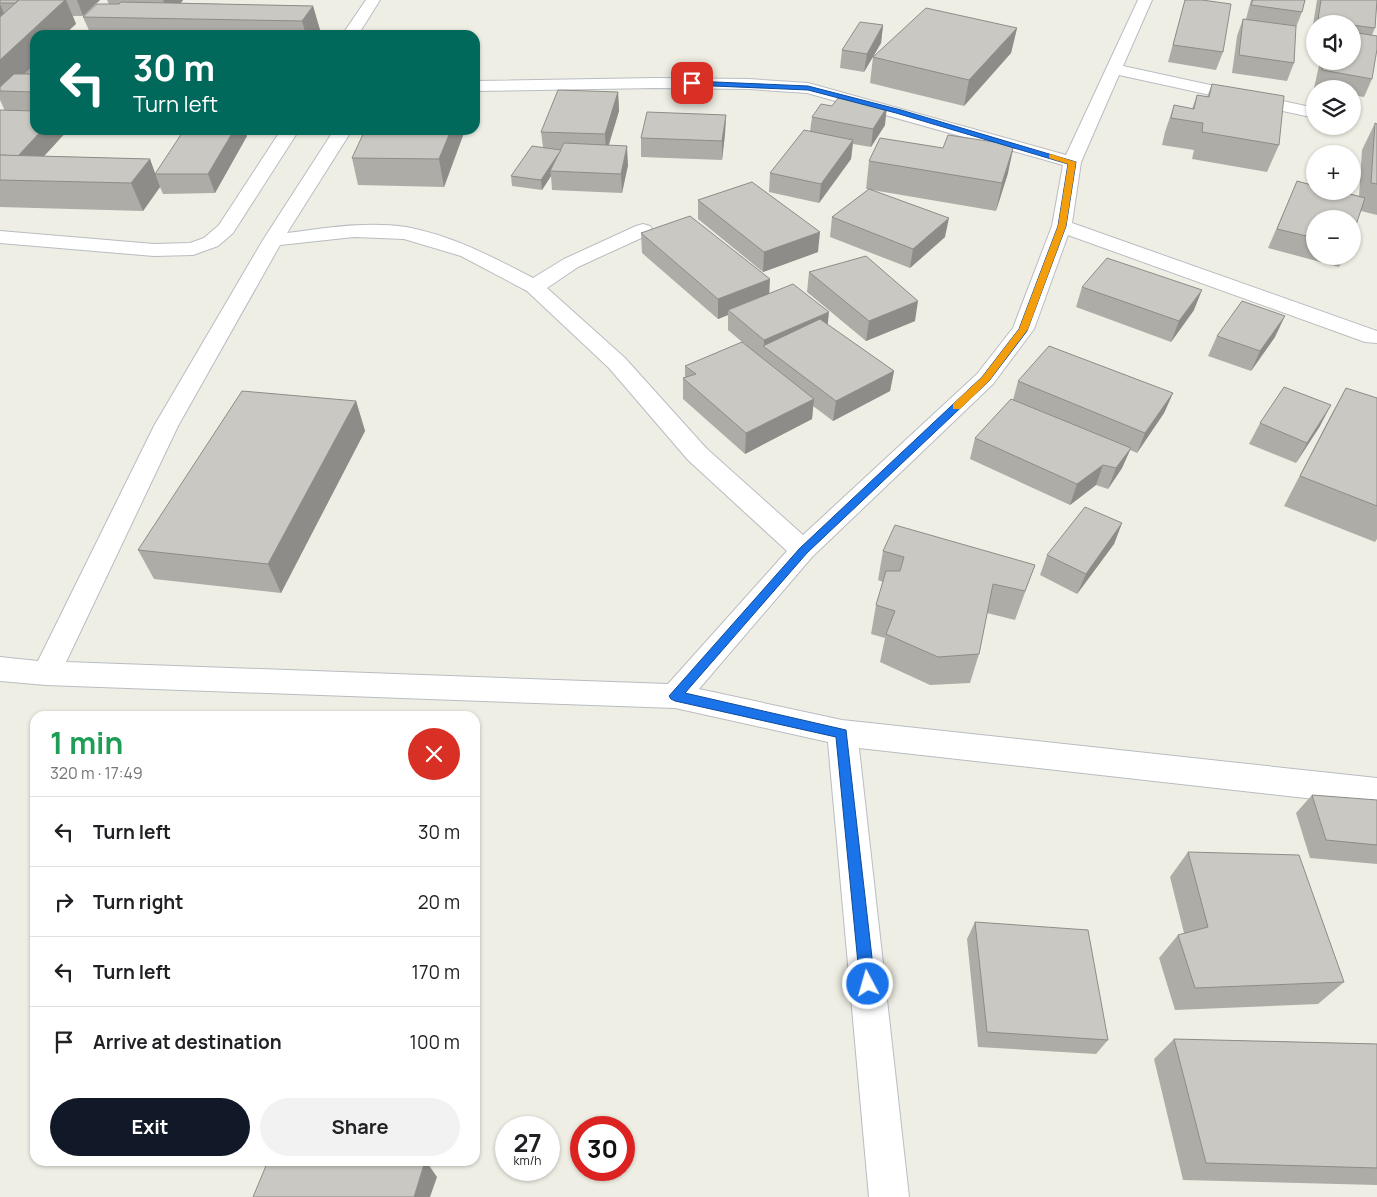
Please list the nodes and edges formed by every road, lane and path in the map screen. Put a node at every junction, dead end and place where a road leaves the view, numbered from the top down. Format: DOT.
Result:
graph roads {
  1 [pos="373,0"];
  2 [pos="1145,0"];
  3 [pos="353,30"];
  4 [pos="1114,70"];
  5 [pos="480,86"];
  6 [pos="1306,111"];
  7 [pos="287,135"];
  8 [pos="339,135"];
  9 [pos="1072,162"];
  10 [pos="1062,226"];
  11 [pos="643,230"];
  12 [pos="0,237"];
  13 [pos="272,240"];
  14 [pos="534,287"];
  15 [pos="1373,337"];
  16 [pos="803,550"];
  17 [pos="0,669"];
  18 [pos="46,673"];
  19 [pos="675,696"];
  20 [pos="842,733"];
  21 [pos="1377,792"];
  22 [pos="889,1197"];
  1 -- 3 [label="street"];
  2 -- 4 [label="street"];
  4 -- 6 [label="street"];
  4 -- 9 [label="street"];
  5 -- 9 [label="street"];
  7 -- 12 [label="street"];
  8 -- 13 [label="street"];
  9 -- 10 [label="street"];
  10 -- 15 [label="street"];
  10 -- 16 [label="street"];
  11 -- 14 [label="street"];
  13 -- 14 [label="street"];
  13 -- 18 [label="street"];
  14 -- 16 [label="street"];
  16 -- 19 [label="street"];
  17 -- 18 [label="street"];
  18 -- 19 [label="street"];
  19 -- 20 [label="street"];
  20 -- 21 [label="street"];
  20 -- 22 [label="street"];
}
